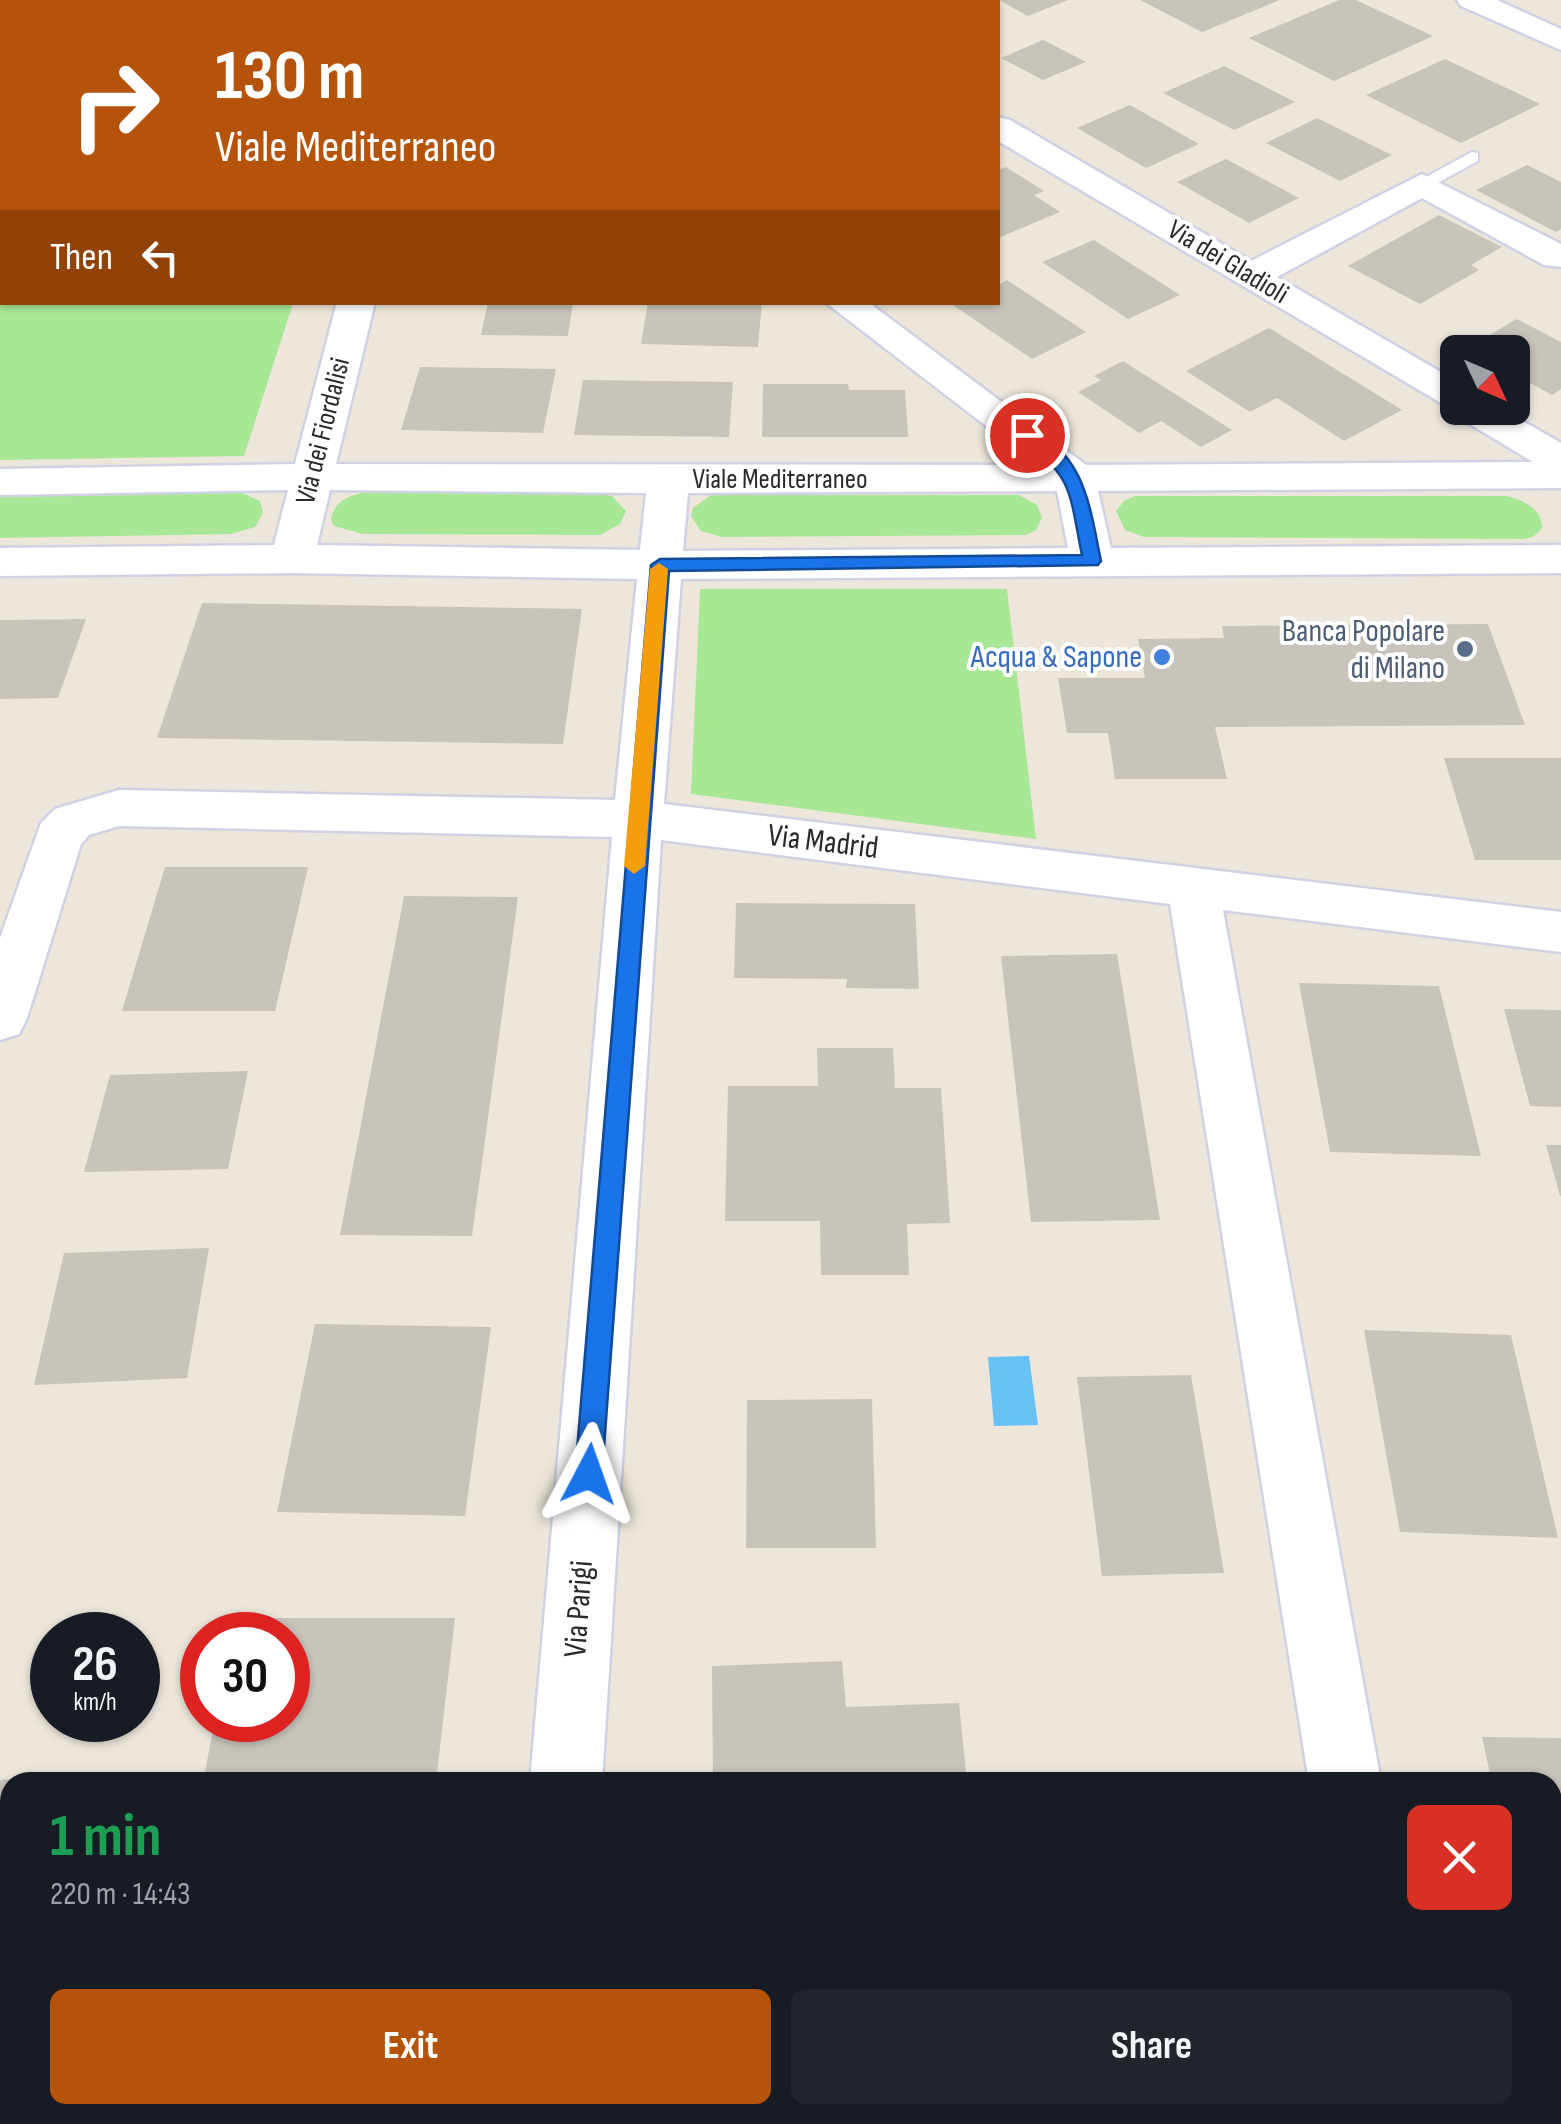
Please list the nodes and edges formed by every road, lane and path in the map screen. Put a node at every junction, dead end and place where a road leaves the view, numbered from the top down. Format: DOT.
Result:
graph roads {
  1 [pos="1472,0"];
  2 [pos="1561,41"];
  3 [pos="1000,128"];
  4 [pos="1472,157"];
  5 [pos="1422,184"];
  6 [pos="1561,255"];
  7 [pos="1251,276"];
  8 [pos="355,305"];
  9 [pos="848,305"];
  10 [pos="1440,388"];
  11 [pos="1501,425"];
  12 [pos="1561,472"];
  13 [pos="310,476"];
  14 [pos="1075,479"];
  15 [pos="668,480"];
  16 [pos="0,482"];
  17 [pos="1561,559"];
  18 [pos="292,560"];
  19 [pos="1092,561"];
  20 [pos="0,562"];
  21 [pos="660,565"];
  22 [pos="638,819"];
  23 [pos="1193,887"];
  24 [pos="1561,932"];
  25 [pos="0,1018"];
  26 [pos="567,1772"];
  27 [pos="1343,1772"];
  1 -- 2 [label="street"];
  3 -- 7 [label="street, Via dei Gladioli"];
  4 -- 5 [label="lane"];
  5 -- 6 [label="street"];
  5 -- 7 [label="street"];
  7 -- 10 [label="street, Via dei Gladioli"];
  8 -- 13 [label="street, Via dei Fiordalisi"];
  9 -- 14 [label="street"];
  11 -- 12 [label="street"];
  12 -- 14 [label="street, Viale Mediterraneo"];
  13 -- 15 [label="street, Viale Mediterraneo"];
  13 -- 16 [label="street, Viale Mediterraneo"];
  13 -- 18 [label="street, Via dei Fiordalisi"];
  14 -- 15 [label="street, Viale Mediterraneo"];
  14 -- 19 [label="street"];
  15 -- 21 [label="street, Via Parigi"];
  17 -- 19 [label="street"];
  18 -- 20 [label="street"];
  18 -- 21 [label="street"];
  19 -- 21 [label="street"];
  21 -- 22 [label="street, Via Parigi"];
  22 -- 23 [label="street, Via Madrid"];
  22 -- 25 [label="street, Via Madrid"];
  22 -- 26 [label="street, Via Parigi"];
  23 -- 24 [label="street, Via Madrid"];
  23 -- 27 [label="street"];
}
